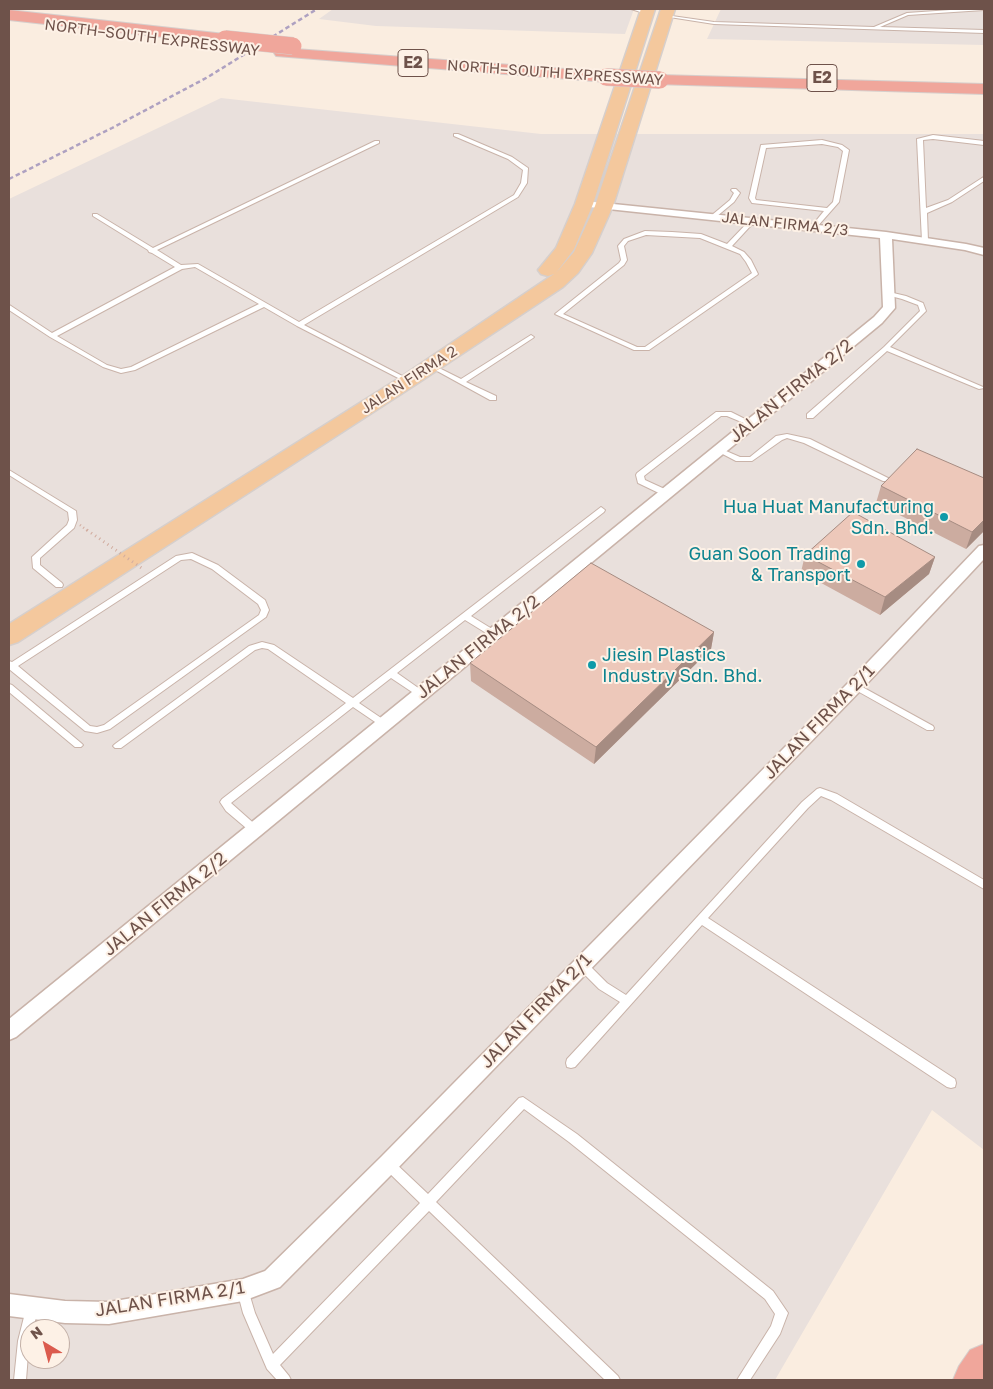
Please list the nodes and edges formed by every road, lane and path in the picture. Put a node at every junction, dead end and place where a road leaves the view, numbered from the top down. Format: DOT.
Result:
graph roads {
  1 [pos="984,9"];
  2 [pos="643,10"];
  3 [pos="667,12"];
  4 [pos="9,15"];
  5 [pos="9,22"];
  6 [pos="872,29"];
  7 [pos="984,32"];
  8 [pos="220,43"];
  9 [pos="660,76"];
  10 [pos="984,81"];
  11 [pos="863,87"];
  12 [pos="984,89"];
  13 [pos="984,95"];
  14 [pos="456,135"];
  15 [pos="377,142"];
  16 [pos="984,143"];
  17 [pos="984,179"];
  18 [pos="734,190"];
  19 [pos="584,204"];
  20 [pos="604,206"];
  21 [pos="828,210"];
  22 [pos="923,212"];
  23 [pos="95,215"];
  24 [pos="714,216"];
  25 [pos="753,220"];
  26 [pos="814,227"];
  27 [pos="886,235"];
  28 [pos="924,241"];
  29 [pos="728,247"];
  30 [pos="151,251"];
  31 [pos="984,252"];
  32 [pos="180,267"];
  33 [pos="890,294"];
  34 [pos="265,304"];
  35 [pos="9,307"];
  36 [pos="299,325"];
  37 [pos="52,336"];
  38 [pos="531,337"];
  39 [pos="886,348"];
  40 [pos="431,366"];
  41 [pos="401,377"];
  42 [pos="461,382"];
  43 [pos="981,388"];
  44 [pos="493,398"];
  45 [pos="810,416"];
  46 [pos="751,424"];
  47 [pos="719,450"];
  48 [pos="9,472"];
  49 [pos="886,479"];
  50 [pos="666,494"];
  51 [pos="601,510"];
  52 [pos="80,525"];
  53 [pos="984,550"];
  54 [pos="143,569"];
  55 [pos="59,585"];
  56 [pos="9,616"];
  57 [pos="465,616"];
  58 [pos="494,634"];
  59 [pos="9,636"];
  60 [pos="10,665"];
  61 [pos="391,673"];
  62 [pos="855,686"];
  63 [pos="9,687"];
  64 [pos="421,694"];
  65 [pos="352,702"];
  66 [pos="384,724"];
  67 [pos="930,728"];
  68 [pos="78,745"];
  69 [pos="118,746"];
  70 [pos="254,830"];
  71 [pos="984,885"];
  72 [pos="701,919"];
  73 [pos="581,964"];
  74 [pos="628,1000"];
  75 [pos="9,1031"];
  76 [pos="571,1062"];
  77 [pos="951,1083"];
  78 [pos="388,1164"];
  79 [pos="428,1203"];
  80 [pos="243,1290"];
  81 [pos="9,1305"];
  82 [pos="32,1309"];
  83 [pos="984,1364"];
  84 [pos="270,1365"];
  85 [pos="20,1380"];
  86 [pos="285,1380"];
  87 [pos="614,1380"];
  88 [pos="743,1380"];
  89 [pos="973,1380"];
  1 -- 6 [label="lane"];
  2 -- 19 [label="main road, JALAN FIRMA 2"];
  3 -- 6 [label="lane"];
  3 -- 20 [label="main road, JALAN FIRMA 2"];
  4 -- 8 [label="highway, NORTH–SOUTH EXPRESSWAY / E2"];
  5 -- 8 [label="highway, NORTH–SOUTH EXPRESSWAY / E2"];
  6 -- 7 [label="lane"];
  8 -- 9 [label="highway, NORTH–SOUTH EXPRESSWAY / E2, bridge"];
  9 -- 10 [label="highway, NORTH–SOUTH EXPRESSWAY / E2"];
  9 -- 11 [label="highway, NORTH–SOUTH EXPRESSWAY / E2"];
  11 -- 12 [label="highway, NORTH–SOUTH EXPRESSWAY / E2"];
  11 -- 13 [label="highway"];
  14 -- 36 [label="lane"];
  15 -- 30 [label="lane"];
  16 -- 22 [label="lane"];
  17 -- 22 [label="lane"];
  18 -- 24 [label="lane"];
  19 -- 20 [label="street, JALAN FIRMA 2/3"];
  19 -- 41 [label="main road, JALAN FIRMA 2"];
  20 -- 24 [label="street, JALAN FIRMA 2/3"];
  20 -- 40 [label="main road, JALAN FIRMA 2"];
  21 -- 21 [label="lane"];
  21 -- 26 [label="lane"];
  22 -- 28 [label="lane"];
  23 -- 30 [label="lane"];
  24 -- 25 [label="street, JALAN FIRMA 2/3"];
  25 -- 26 [label="street, JALAN FIRMA 2/3"];
  25 -- 29 [label="lane"];
  26 -- 27 [label="street, JALAN FIRMA 2/3"];
  27 -- 28 [label="street, JALAN FIRMA 2/3"];
  27 -- 33 [label="street, JALAN FIRMA 2/2"];
  28 -- 31 [label="street, JALAN FIRMA 2/3"];
  29 -- 29 [label="lane"];
  30 -- 32 [label="lane"];
  32 -- 34 [label="lane"];
  32 -- 37 [label="lane"];
  33 -- 39 [label="lane"];
  33 -- 46 [label="street, JALAN FIRMA 2/2"];
  34 -- 36 [label="lane"];
  34 -- 37 [label="lane"];
  35 -- 37 [label="lane"];
  36 -- 41 [label="lane"];
  38 -- 42 [label="lane"];
  39 -- 43 [label="lane"];
  39 -- 45 [label="lane"];
  40 -- 41 [label="main road, JALAN FIRMA 2"];
  40 -- 42 [label="lane"];
  41 -- 55 [label="main road, JALAN FIRMA 2"];
  41 -- 59 [label="main road, JALAN FIRMA 2"];
  42 -- 44 [label="lane"];
  46 -- 47 [label="street, JALAN FIRMA 2/2"];
  46 -- 50 [label="lane"];
  47 -- 49 [label="lane"];
  47 -- 50 [label="street, JALAN FIRMA 2/2"];
  48 -- 55 [label="lane"];
  50 -- 58 [label="street, JALAN FIRMA 2/2"];
  51 -- 57 [label="lane"];
  52 -- 54 [label="path, bridge"];
  53 -- 62 [label="street, JALAN FIRMA 2/1"];
  55 -- 56 [label="main road, JALAN FIRMA 2"];
  57 -- 58 [label="lane"];
  57 -- 61 [label="lane"];
  58 -- 64 [label="street, JALAN FIRMA 2/2"];
  60 -- 60 [label="lane"];
  61 -- 64 [label="lane"];
  61 -- 65 [label="lane"];
  62 -- 67 [label="lane"];
  62 -- 73 [label="street, JALAN FIRMA 2/1"];
  63 -- 68 [label="lane"];
  64 -- 66 [label="street, JALAN FIRMA 2/2"];
  65 -- 66 [label="lane"];
  65 -- 69 [label="lane"];
  65 -- 70 [label="lane"];
  66 -- 70 [label="street, JALAN FIRMA 2/2"];
  70 -- 75 [label="street, JALAN FIRMA 2/2"];
  71 -- 72 [label="lane"];
  72 -- 74 [label="lane"];
  72 -- 77 [label="lane"];
  73 -- 74 [label="lane"];
  73 -- 78 [label="street, JALAN FIRMA 2/1"];
  74 -- 76 [label="lane"];
  78 -- 79 [label="lane"];
  78 -- 80 [label="street, JALAN FIRMA 2/1"];
  79 -- 84 [label="lane"];
  79 -- 87 [label="lane"];
  79 -- 88 [label="lane"];
  80 -- 82 [label="street, JALAN FIRMA 2/1"];
  80 -- 84 [label="lane"];
  81 -- 82 [label="street, JALAN FIRMA 2/1"];
  82 -- 85 [label="lane"];
  83 -- 89 [label="highway"];
  84 -- 86 [label="lane"];
}
